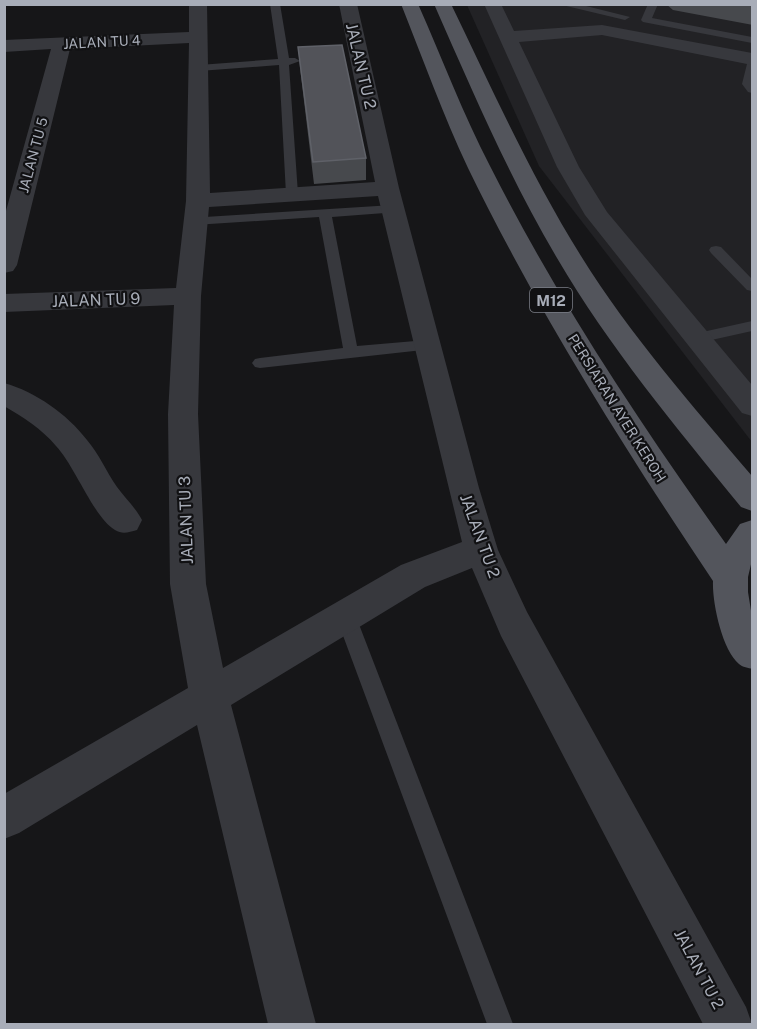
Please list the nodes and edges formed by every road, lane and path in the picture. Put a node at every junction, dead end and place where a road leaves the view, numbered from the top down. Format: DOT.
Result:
graph roads {
  1 [pos="198,4"];
  2 [pos="275,4"];
  3 [pos="348,4"];
  4 [pos="409,4"];
  5 [pos="434,4"];
  6 [pos="442,4"];
  7 [pos="492,4"];
  8 [pos="562,4"];
  9 [pos="632,4"];
  10 [pos="653,4"];
  11 [pos="621,25"];
  12 [pos="453,31"];
  13 [pos="508,37"];
  14 [pos="753,40"];
  15 [pos="62,44"];
  16 [pos="4,46"];
  17 [pos="199,53"];
  18 [pos="753,59"];
  19 [pos="306,60"];
  20 [pos="284,62"];
  21 [pos="753,64"];
  22 [pos="751,84"];
  23 [pos="292,194"];
  24 [pos="391,198"];
  25 [pos="196,211"];
  26 [pos="325,213"];
  27 [pos="716,250"];
  28 [pos="4,265"];
  29 [pos="753,287"];
  30 [pos="188,296"];
  31 [pos="4,303"];
  32 [pos="753,326"];
  33 [pos="698,338"];
  34 [pos="427,345"];
  35 [pos="351,352"];
  36 [pos="260,363"];
  37 [pos="4,393"];
  38 [pos="753,405"];
  39 [pos="753,498"];
  40 [pos="125,520"];
  41 [pos="753,534"];
  42 [pos="481,550"];
  43 [pos="729,576"];
  44 [pos="345,614"];
  45 [pos="753,652"];
  46 [pos="208,696"];
  47 [pos="4,818"];
  48 [pos="292,1024"];
  49 [pos="500,1024"];
  50 [pos="729,1024"];
  1 -- 17 [label="street, JALAN TU 3"];
  2 -- 20 [label="lane"];
  3 -- 24 [label="street, JALAN TU 2"];
  4 -- 43 [label="main road, PERSIARAN AYER KEROH / M12"];
  5 -- 12 [label="main road"];
  6 -- 12 [label="main road, M12"];
  7 -- 13 [label="street"];
  8 -- 11 [label="lane"];
  9 -- 11 [label="lane"];
  10 -- 14 [label="lane"];
  11 -- 13 [label="street"];
  11 -- 18 [label="street"];
  12 -- 39 [label="main road, M12"];
  13 -- 33 [label="street"];
  15 -- 16 [label="street, JALAN TU 4"];
  15 -- 17 [label="street, JALAN TU 4"];
  15 -- 28 [label="street, JALAN TU 5"];
  17 -- 20 [label="lane"];
  17 -- 25 [label="street, JALAN TU 3"];
  19 -- 20 [label="lane"];
  20 -- 23 [label="lane"];
  21 -- 22 [label="lane"];
  23 -- 24 [label="street"];
  23 -- 25 [label="street"];
  24 -- 26 [label="lane"];
  24 -- 34 [label="street, JALAN TU 2"];
  25 -- 26 [label="lane"];
  25 -- 30 [label="street, JALAN TU 3"];
  26 -- 35 [label="lane"];
  27 -- 29 [label="lane"];
  30 -- 31 [label="street, JALAN TU 9"];
  30 -- 46 [label="street, JALAN TU 3"];
  32 -- 33 [label="lane"];
  33 -- 38 [label="street"];
  34 -- 35 [label="lane"];
  34 -- 42 [label="street, JALAN TU 2"];
  35 -- 36 [label="lane"];
  37 -- 40 [label="street"];
  41 -- 43 [label="main road"];
  42 -- 44 [label="street"];
  42 -- 50 [label="street, JALAN TU 2"];
  43 -- 45 [label="main road"];
  44 -- 46 [label="street"];
  44 -- 49 [label="lane"];
  46 -- 47 [label="street"];
  46 -- 48 [label="street, JALAN TU 3"];
}
